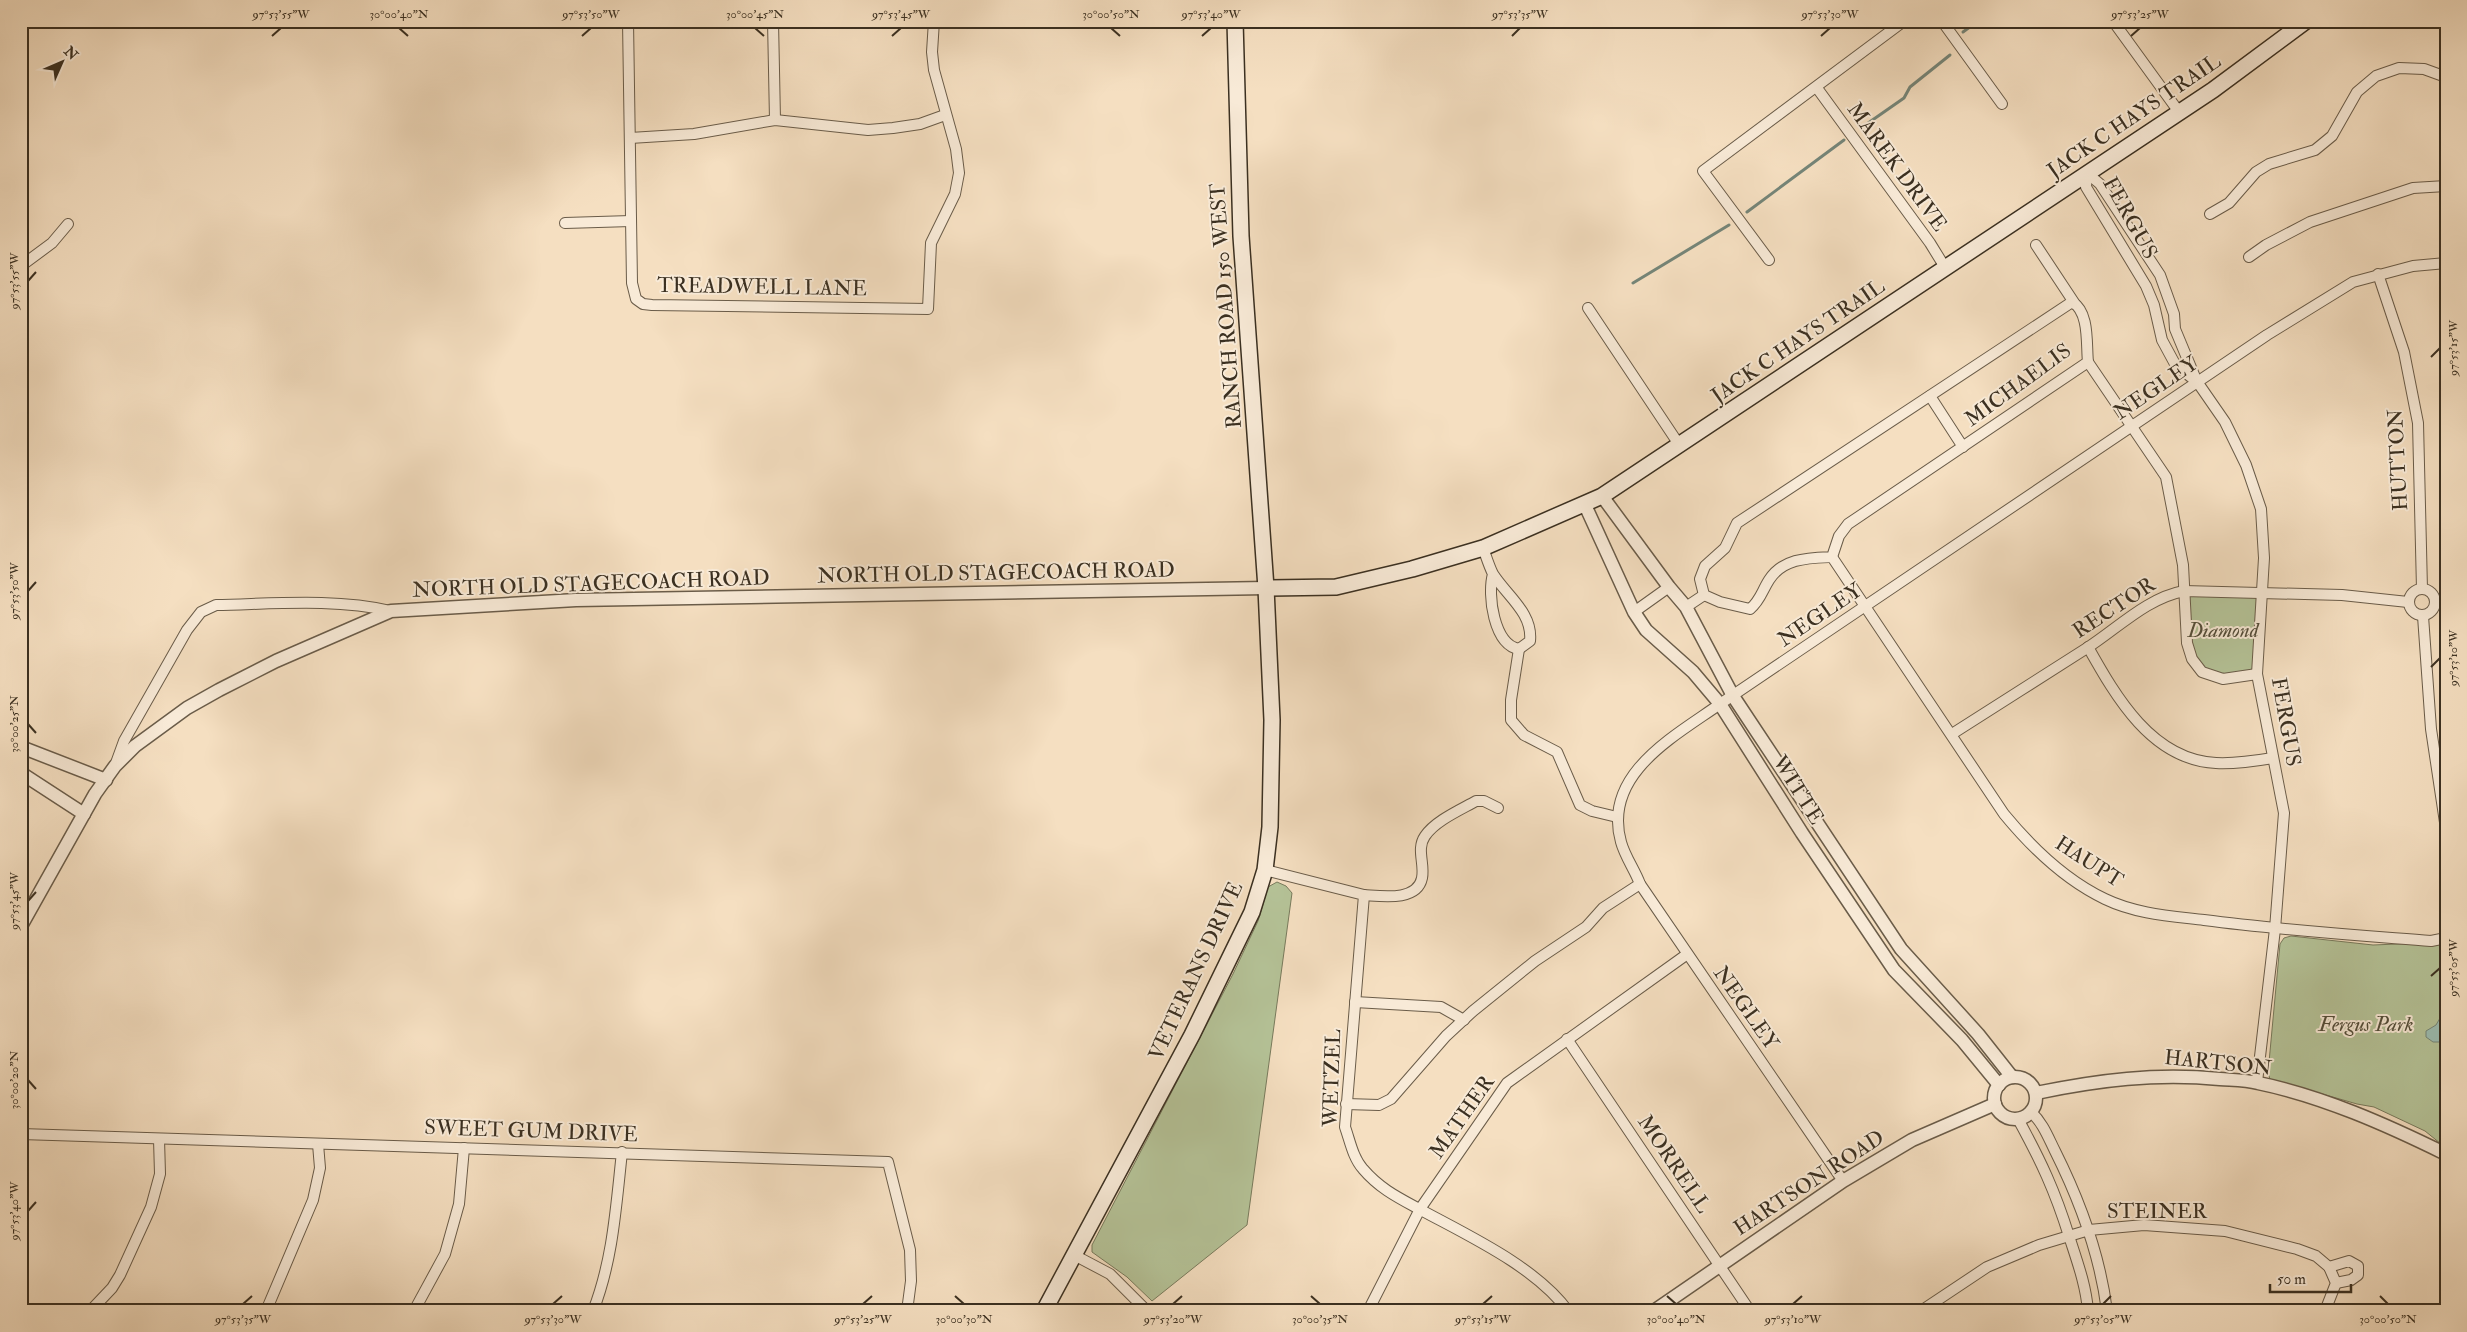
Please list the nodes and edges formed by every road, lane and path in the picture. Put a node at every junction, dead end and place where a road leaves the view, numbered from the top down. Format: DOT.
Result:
graph roads {
  1 [pos="628,21"];
  2 [pos="773,21"];
  3 [pos="934,21"];
  4 [pos="1235,21"];
  5 [pos="1904,21"];
  6 [pos="1942,21"];
  7 [pos="2113,21"];
  8 [pos="2306,21"];
  9 [pos="2446,77"];
  10 [pos="1817,88"];
  11 [pos="2002,104"];
  12 [pos="2179,112"];
  13 [pos="946,115"];
  14 [pos="774,120"];
  15 [pos="630,138"];
  16 [pos="2087,173"];
  17 [pos="2446,186"];
  18 [pos="2210,214"];
  19 [pos="631,221"];
  20 [pos="565,223"];
  21 [pos="68,224"];
  22 [pos="2036,244"];
  23 [pos="2249,257"];
  24 [pos="1769,260"];
  25 [pos="2446,263"];
  26 [pos="21,266"];
  27 [pos="1946,269"];
  28 [pos="2378,274"];
  29 [pos="2075,304"];
  30 [pos="1588,308"];
  31 [pos="2088,362"];
  32 [pos="2198,383"];
  33 [pos="1930,396"];
  34 [pos="2131,428"];
  35 [pos="1680,446"];
  36 [pos="1963,447"];
  37 [pos="1602,496"];
  38 [pos="1585,505"];
  39 [pos="1483,548"];
  40 [pos="1832,556"];
  41 [pos="1493,574"];
  42 [pos="1668,587"];
  43 [pos="1266,588"];
  44 [pos="2422,589"];
  45 [pos="2184,591"];
  46 [pos="2263,593"];
  47 [pos="1704,595"];
  48 [pos="2408,602"];
  49 [pos="1686,607"];
  50 [pos="1866,607"];
  51 [pos="391,611"];
  52 [pos="1634,612"];
  53 [pos="2423,616"];
  54 [pos="2088,647"];
  55 [pos="1519,649"];
  56 [pos="2258,674"];
  57 [pos="1733,696"];
  58 [pos="1720,704"];
  59 [pos="1952,734"];
  60 [pos="21,747"];
  61 [pos="2273,758"];
  62 [pos="115,766"];
  63 [pos="21,773"];
  64 [pos="106,780"];
  65 [pos="1498,808"];
  66 [pos="84,814"];
  67 [pos="1617,817"];
  68 [pos="2446,829"];
  69 [pos="1265,870"];
  70 [pos="1640,884"];
  71 [pos="1364,896"];
  72 [pos="1869,901"];
  73 [pos="1854,911"];
  74 [pos="21,926"];
  75 [pos="2275,929"];
  76 [pos="2446,938"];
  77 [pos="1686,955"];
  78 [pos="1937,990"];
  79 [pos="1355,1002"];
  80 [pos="1926,1003"];
  81 [pos="1464,1020"];
  82 [pos="1567,1039"];
  83 [pos="2012,1078"];
  84 [pos="2257,1082"];
  85 [pos="1999,1085"];
  86 [pos="2036,1093"];
  87 [pos="1346,1104"];
  88 [pos="1995,1104"];
  89 [pos="2032,1112"];
  90 [pos="2018,1119"];
  91 [pos="21,1134"];
  92 [pos="159,1139"];
  93 [pos="318,1144"];
  94 [pos="464,1148"];
  95 [pos="622,1152"];
  96 [pos="2446,1154"];
  97 [pos="1843,1182"];
  98 [pos="1420,1209"];
  99 [pos="2088,1230"];
  100 [pos="2069,1236"];
  101 [pos="1074,1255"];
  102 [pos="1720,1265"];
  103 [pos="2329,1266"];
  104 [pos="2336,1284"];
  105 [pos="94,1307"];
  106 [pos="266,1311"];
  107 [pos="414,1311"];
  108 [pos="593,1311"];
  109 [pos="907,1311"];
  110 [pos="1044,1311"];
  111 [pos="1147,1311"];
  112 [pos="1368,1311"];
  113 [pos="1568,1311"];
  114 [pos="1654,1311"];
  115 [pos="1750,1311"];
  116 [pos="1921,1311"];
  117 [pos="2088,1311"];
  118 [pos="2107,1311"];
  119 [pos="2325,1311"];
  1 -- 15 [label="street, TREADWELL LANE"];
  2 -- 14 [label="street"];
  3 -- 13 [label="street"];
  4 -- 43 [label="main road, RANCH ROAD 150 WEST"];
  5 -- 10 [label="street"];
  6 -- 11 [label="street"];
  7 -- 12 [label="street"];
  8 -- 12 [label="main road, JACK C HAYS TRAIL"];
  9 -- 18 [label="street"];
  10 -- 24 [label="street"];
  10 -- 27 [label="street, MAREK DRIVE"];
  12 -- 16 [label="main road, JACK C HAYS TRAIL"];
  13 -- 14 [label="street"];
  13 -- 19 [label="street, TREADWELL LANE"];
  14 -- 15 [label="street"];
  15 -- 19 [label="street, TREADWELL LANE"];
  16 -- 27 [label="main road, JACK C HAYS TRAIL"];
  16 -- 32 [label="street, FERGUS"];
  16 -- 32 [label="street, FERGUS"];
  17 -- 23 [label="street"];
  19 -- 20 [label="street"];
  21 -- 26 [label="street"];
  22 -- 29 [label="street"];
  25 -- 28 [label="street, NEGLEY"];
  27 -- 35 [label="main road, JACK C HAYS TRAIL"];
  28 -- 32 [label="street, NEGLEY"];
  28 -- 44 [label="street, HUTTON"];
  29 -- 31 [label="street, MICHAELIS"];
  29 -- 33 [label="street, MICHAELIS"];
  30 -- 35 [label="street"];
  31 -- 34 [label="street"];
  31 -- 36 [label="street, MICHAELIS"];
  32 -- 34 [label="street, NEGLEY"];
  32 -- 46 [label="street, FERGUS"];
  33 -- 36 [label="street"];
  33 -- 47 [label="street, MICHAELIS"];
  34 -- 45 [label="street"];
  34 -- 50 [label="street, NEGLEY"];
  35 -- 37 [label="main road, JACK C HAYS TRAIL"];
  36 -- 40 [label="street, MICHAELIS"];
  37 -- 38 [label="main road, JACK C HAYS TRAIL"];
  37 -- 42 [label="street, WITTE"];
  38 -- 39 [label="main road, JACK C HAYS TRAIL"];
  38 -- 52 [label="street, WITTE"];
  39 -- 41 [label="street"];
  39 -- 43 [label="main road, JACK C HAYS TRAIL"];
  40 -- 47 [label="street"];
  40 -- 50 [label="street, HAUPT"];
  41 -- 55 [label="street"];
  41 -- 55 [label="street"];
  42 -- 49 [label="street, WITTE"];
  42 -- 52 [label="street"];
  43 -- 51 [label="street, NORTH OLD STAGECOACH ROAD"];
  43 -- 69 [label="main road, VETERANS DRIVE"];
  44 -- 48 [label="street"];
  44 -- 53 [label="street"];
  45 -- 46 [label="street, RECTOR"];
  45 -- 54 [label="street, RECTOR"];
  45 -- 56 [label="street"];
  46 -- 48 [label="street, RECTOR"];
  46 -- 56 [label="street, FERGUS"];
  47 -- 49 [label="street"];
  48 -- 53 [label="street"];
  49 -- 57 [label="street, WITTE"];
  50 -- 57 [label="street, NEGLEY"];
  50 -- 59 [label="street, HAUPT"];
  51 -- 62 [label="street, NORTH OLD STAGECOACH ROAD"];
  51 -- 62 [label="street"];
  52 -- 58 [label="street, WITTE"];
  53 -- 68 [label="street"];
  54 -- 59 [label="street, RECTOR"];
  54 -- 61 [label="street"];
  55 -- 67 [label="street"];
  56 -- 61 [label="street, FERGUS"];
  57 -- 58 [label="street, NEGLEY"];
  57 -- 72 [label="street, WITTE"];
  58 -- 67 [label="street, NEGLEY"];
  58 -- 73 [label="street, WITTE"];
  59 -- 75 [label="street, HAUPT"];
  60 -- 64 [label="street"];
  61 -- 75 [label="street, FERGUS"];
  62 -- 64 [label="street, NORTH OLD STAGECOACH ROAD"];
  63 -- 66 [label="street"];
  64 -- 66 [label="street, NORTH OLD STAGECOACH ROAD"];
  65 -- 71 [label="street"];
  66 -- 74 [label="street, NORTH OLD STAGECOACH ROAD"];
  67 -- 70 [label="street, NEGLEY"];
  69 -- 71 [label="street"];
  69 -- 101 [label="main road, VETERANS DRIVE"];
  70 -- 77 [label="street, NEGLEY"];
  70 -- 81 [label="street"];
  71 -- 79 [label="street, WETZEL"];
  72 -- 73 [label="street"];
  72 -- 78 [label="street, WITTE"];
  73 -- 80 [label="street, WITTE"];
  75 -- 76 [label="street, HAUPT"];
  75 -- 84 [label="street, FERGUS"];
  77 -- 82 [label="street, MATHER"];
  77 -- 97 [label="street, NEGLEY"];
  78 -- 80 [label="street"];
  78 -- 83 [label="street, WITTE"];
  79 -- 81 [label="street"];
  79 -- 87 [label="street, WETZEL"];
  80 -- 85 [label="street, WITTE"];
  81 -- 87 [label="street"];
  82 -- 98 [label="street, MATHER"];
  82 -- 102 [label="street, MORRELL"];
  83 -- 85 [label="street"];
  83 -- 86 [label="street"];
  84 -- 86 [label="street, HARTSON"];
  84 -- 96 [label="street, HARTSON"];
  85 -- 88 [label="street"];
  86 -- 89 [label="street"];
  87 -- 98 [label="street, WETZEL"];
  88 -- 90 [label="street"];
  88 -- 97 [label="street, HARTSON ROAD"];
  89 -- 90 [label="street"];
  89 -- 99 [label="street"];
  90 -- 100 [label="street"];
  91 -- 92 [label="street, SWEET GUM DRIVE"];
  92 -- 93 [label="street, SWEET GUM DRIVE"];
  92 -- 105 [label="street"];
  93 -- 94 [label="street, SWEET GUM DRIVE"];
  93 -- 106 [label="street"];
  94 -- 95 [label="street, SWEET GUM DRIVE"];
  94 -- 107 [label="street"];
  95 -- 108 [label="street"];
  95 -- 109 [label="street, SWEET GUM DRIVE"];
  97 -- 102 [label="street, HARTSON ROAD"];
  98 -- 112 [label="street, MATHER"];
  98 -- 113 [label="street, WETZEL"];
  99 -- 100 [label="street, STEINER"];
  99 -- 103 [label="street, STEINER"];
  99 -- 118 [label="street"];
  100 -- 116 [label="street, STEINER"];
  100 -- 117 [label="street"];
  101 -- 110 [label="main road, VETERANS DRIVE"];
  101 -- 111 [label="street"];
  102 -- 114 [label="street, HARTSON ROAD"];
  102 -- 115 [label="street, MORRELL"];
  103 -- 104 [label="street"];
  103 -- 104 [label="street"];
  104 -- 119 [label="street"];
}
